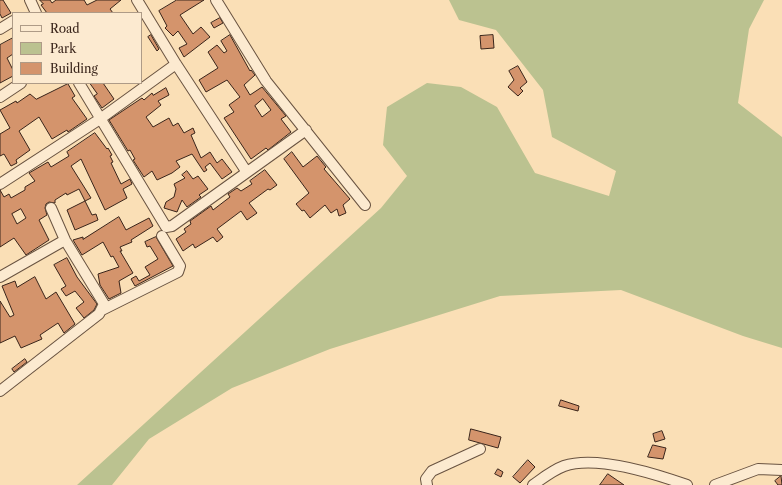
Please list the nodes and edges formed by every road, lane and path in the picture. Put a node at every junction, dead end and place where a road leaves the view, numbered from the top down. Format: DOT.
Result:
graph roads {
  1 [pos="137,0"];
  2 [pos="216,0"];
  3 [pos="12,22"];
  4 [pos="0,29"];
  5 [pos="176,64"];
  6 [pos="20,84"];
  7 [pos="80,84"];
  8 [pos="0,97"];
  9 [pos="100,119"];
  10 [pos="306,130"];
  11 [pos="246,171"];
  12 [pos="0,184"];
  13 [pos="366,205"];
  14 [pos="51,208"];
  15 [pos="162,236"];
  16 [pos="65,240"];
  17 [pos="0,277"];
  18 [pos="102,310"];
  19 [pos="0,391"];
  20 [pos="480,449"];
  21 [pos="782,470"];
  22 [pos="427,485"];
  23 [pos="533,485"];
  24 [pos="687,485"];
  25 [pos="715,485"];
  1 -- 5 [label="street"];
  2 -- 10 [label="street"];
  3 -- 4 [label="street"];
  5 -- 9 [label="street"];
  5 -- 11 [label="street"];
  6 -- 8 [label="street"];
  7 -- 9 [label="street"];
  9 -- 11 [label="street"];
  9 -- 12 [label="street"];
  10 -- 11 [label="street"];
  10 -- 13 [label="street"];
  14 -- 16 [label="street"];
  15 -- 18 [label="street"];
  16 -- 17 [label="street"];
  16 -- 18 [label="street"];
  18 -- 19 [label="street"];
  20 -- 22 [label="street"];
  21 -- 25 [label="street"];
  23 -- 24 [label="street"];
}
